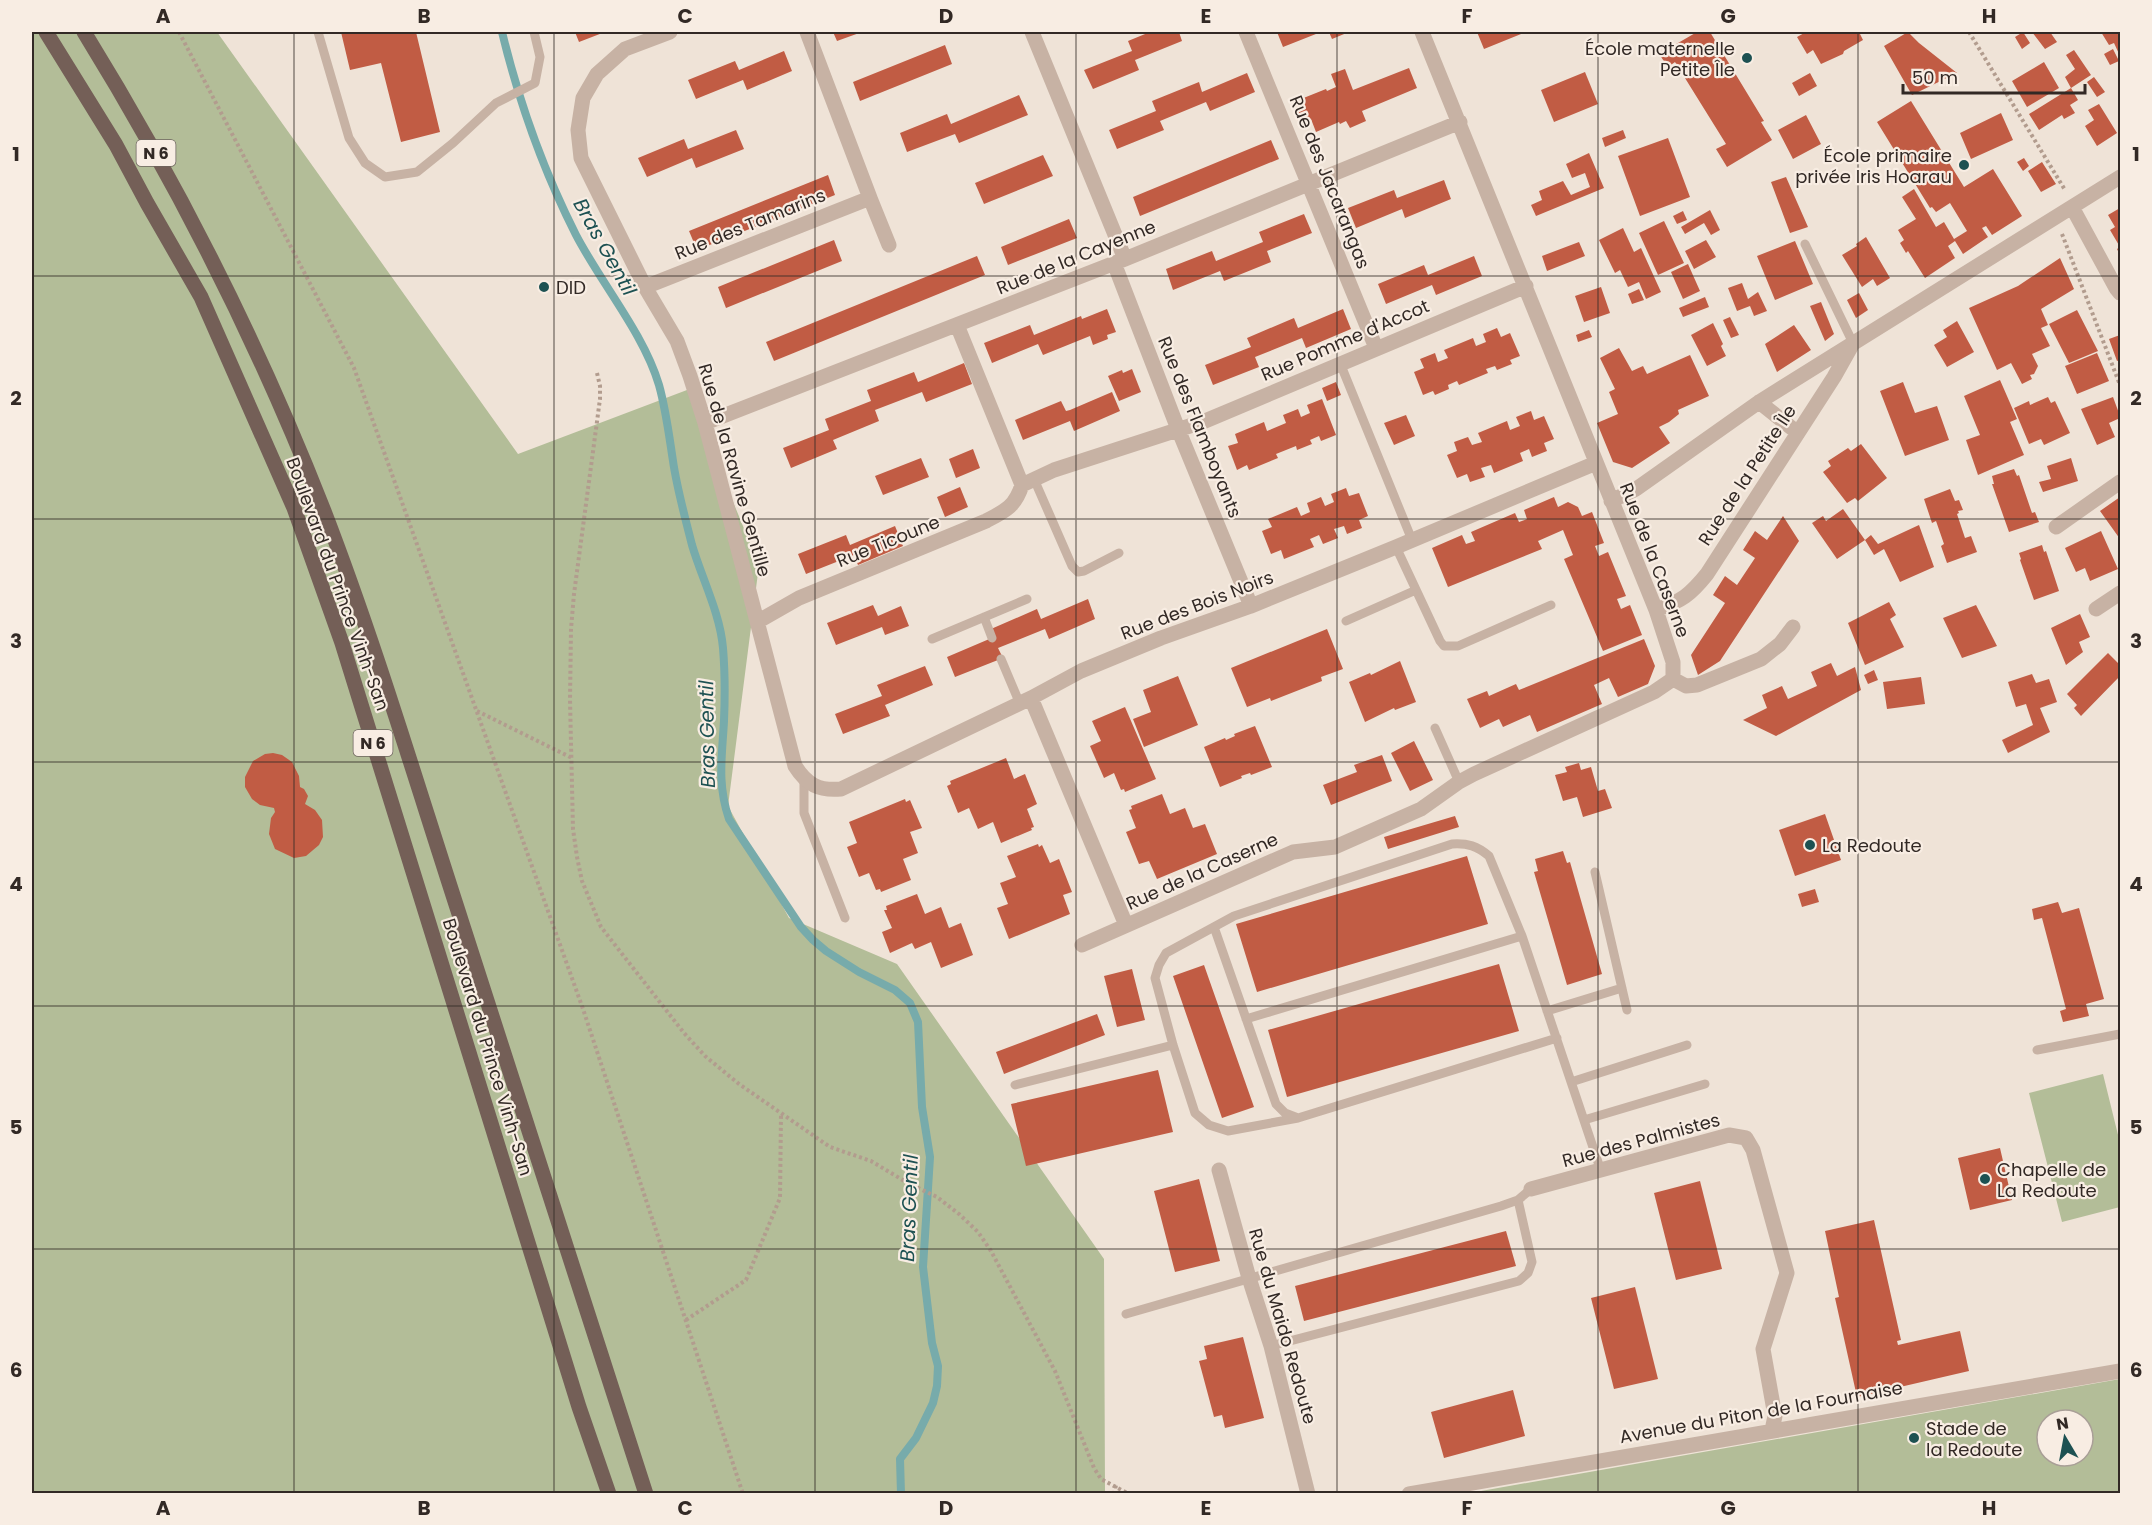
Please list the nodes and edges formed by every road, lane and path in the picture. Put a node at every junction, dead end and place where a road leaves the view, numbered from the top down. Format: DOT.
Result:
graph roads {
  1 [pos="46,32"];
  2 [pos="84,32"];
  3 [pos="179,32"];
  4 [pos="318,32"];
  5 [pos="534,32"];
  6 [pos="669,32"];
  7 [pos="807,32"];
  8 [pos="1032,32"];
  9 [pos="1246,32"];
  10 [pos="1422,32"];
  11 [pos="1969,32"];
  12 [pos="1460,122"];
  13 [pos="2121,177"];
  14 [pos="1310,185"];
  15 [pos="870,198"];
  16 [pos="2072,207"];
  17 [pos="2055,217"];
  18 [pos="1805,244"];
  19 [pos="889,245"];
  20 [pos="1120,261"];
  21 [pos="1526,286"];
  22 [pos="645,287"];
  23 [pos="2121,293"];
  24 [pos="957,325"];
  25 [pos="1853,343"];
  26 [pos="1376,348"];
  27 [pos="1340,363"];
  28 [pos="597,373"];
  29 [pos="2121,384"];
  30 [pos="1759,402"];
  31 [pos="705,423"];
  32 [pos="1178,429"];
  33 [pos="1798,433"];
  34 [pos="1596,463"];
  35 [pos="1028,482"];
  36 [pos="2121,482"];
  37 [pos="1611,501"];
  38 [pos="2056,528"];
  39 [pos="1412,540"];
  40 [pos="1396,547"];
  41 [pos="1119,553"];
  42 [pos="1416,591"];
  43 [pos="2121,593"];
  44 [pos="1027,599"];
  45 [pos="1551,604"];
  46 [pos="1251,606"];
  47 [pos="2096,609"];
  48 [pos="1656,610"];
  49 [pos="984,617"];
  50 [pos="1346,621"];
  51 [pos="757,622"];
  52 [pos="1794,627"];
  53 [pos="992,638"];
  54 [pos="932,639"];
  55 [pos="1000,659"];
  56 [pos="1673,679"];
  57 [pos="1026,701"];
  58 [pos="476,711"];
  59 [pos="1435,728"];
  60 [pos="572,758"];
  61 [pos="804,780"];
  62 [pos="1459,782"];
  63 [pos="1595,872"];
  64 [pos="845,918"];
  65 [pos="1126,926"];
  66 [pos="1214,927"];
  67 [pos="1522,936"];
  68 [pos="1082,945"];
  69 [pos="1622,988"];
  70 [pos="1627,1010"];
  71 [pos="1547,1011"];
  72 [pos="1246,1020"];
  73 [pos="2121,1034"];
  74 [pos="1557,1038"];
  75 [pos="1173,1045"];
  76 [pos="1687,1045"];
  77 [pos="2037,1050"];
  78 [pos="1571,1082"];
  79 [pos="1705,1084"];
  80 [pos="1016,1085"];
  81 [pos="781,1113"];
  82 [pos="1298,1118"];
  83 [pos="1584,1120"];
  84 [pos="1219,1170"];
  85 [pos="1601,1171"];
  86 [pos="1531,1189"];
  87 [pos="1518,1200"];
  88 [pos="1249,1278"];
  89 [pos="1126,1314"];
  90 [pos="686,1320"];
  91 [pos="1271,1346"];
  92 [pos="2121,1371"];
  93 [pos="1772,1430"];
  94 [pos="1116,1485"];
  95 [pos="1445,1491"];
  96 [pos="609,1494"];
  97 [pos="646,1494"];
  98 [pos="743,1494"];
  99 [pos="1114,1494"];
  100 [pos="1129,1494"];
  101 [pos="1308,1494"];
  102 [pos="1409,1494"];
  1 -- 96 [label="main road, Boulevard du Prince Vinh-San / N 6"];
  2 -- 97 [label="main road, Boulevard du Prince Vinh-San / N 6"];
  3 -- 58 [label="path"];
  4 -- 5 [label="lane"];
  6 -- 22 [label="street, Rue de la Ravine Gentille"];
  7 -- 15 [label="street"];
  8 -- 20 [label="street, Rue des Flamboyants"];
  9 -- 14 [label="street, Rue des Jacarangas"];
  10 -- 12 [label="street, Rue de la Caserne"];
  11 -- 16 [label="path"];
  12 -- 14 [label="street, Rue de la Cayenne"];
  12 -- 21 [label="street, Rue de la Caserne"];
  13 -- 16 [label="street, Rue de la Petite Île"];
  14 -- 20 [label="street, Rue de la Cayenne"];
  14 -- 26 [label="street, Rue des Jacarangas"];
  15 -- 19 [label="street"];
  15 -- 22 [label="street, Rue des Tamarins"];
  16 -- 17 [label="street, Rue de la Petite Île"];
  16 -- 23 [label="street"];
  17 -- 25 [label="street, Rue de la Petite Île"];
  17 -- 29 [label="path"];
  18 -- 25 [label="lane"];
  20 -- 24 [label="street, Rue de la Cayenne"];
  20 -- 32 [label="street, Rue des Flamboyants"];
  21 -- 26 [label="street, Rue Pomme d'Accot"];
  21 -- 34 [label="street, Rue de la Caserne"];
  22 -- 31 [label="street, Rue de la Ravine Gentille"];
  24 -- 31 [label="street, Rue de la Cayenne"];
  24 -- 35 [label="street"];
  25 -- 30 [label="street, Rue de la Petite Île"];
  25 -- 33 [label="street, Rue de la Petite Île"];
  26 -- 27 [label="street, Rue Pomme d'Accot"];
  27 -- 32 [label="street, Rue Pomme d'Accot"];
  27 -- 39 [label="lane"];
  28 -- 60 [label="path"];
  30 -- 33 [label="street"];
  30 -- 37 [label="street, Rue de la Petite Île"];
  31 -- 51 [label="street, Rue de la Ravine Gentille"];
  32 -- 35 [label="street"];
  32 -- 46 [label="street, Rue des Flamboyants"];
  33 -- 48 [label="street, Rue de la Petite Île"];
  34 -- 37 [label="street, Rue de la Caserne"];
  34 -- 39 [label="street, Rue des Bois Noirs"];
  35 -- 41 [label="lane"];
  35 -- 51 [label="street, Rue Ticoune"];
  36 -- 38 [label="street"];
  37 -- 48 [label="street, Rue de la Caserne"];
  39 -- 40 [label="street, Rue des Bois Noirs"];
  40 -- 42 [label="lane"];
  40 -- 46 [label="street, Rue des Bois Noirs"];
  42 -- 45 [label="lane"];
  42 -- 50 [label="lane"];
  43 -- 47 [label="street"];
  44 -- 49 [label="lane"];
  46 -- 57 [label="street, Rue des Bois Noirs"];
  48 -- 56 [label="street, Rue de la Caserne"];
  49 -- 53 [label="lane"];
  49 -- 54 [label="lane"];
  51 -- 61 [label="street, Rue de la Ravine Gentille"];
  52 -- 56 [label="street"];
  55 -- 57 [label="lane"];
  56 -- 62 [label="street, Rue de la Caserne"];
  57 -- 61 [label="street, Rue des Bois Noirs"];
  57 -- 65 [label="street, Rue de la Caserne"];
  58 -- 60 [label="path"];
  58 -- 90 [label="path"];
  59 -- 62 [label="lane"];
  60 -- 81 [label="path"];
  61 -- 64 [label="lane"];
  62 -- 65 [label="street, Rue de la Caserne"];
  63 -- 69 [label="lane"];
  65 -- 68 [label="street, Rue de la Caserne"];
  66 -- 67 [label="lane"];
  66 -- 72 [label="lane"];
  66 -- 75 [label="lane"];
  67 -- 71 [label="lane"];
  67 -- 72 [label="lane"];
  69 -- 70 [label="lane"];
  69 -- 71 [label="lane"];
  71 -- 74 [label="lane"];
  72 -- 82 [label="lane"];
  73 -- 77 [label="lane"];
  74 -- 78 [label="lane"];
  74 -- 82 [label="lane"];
  75 -- 80 [label="lane"];
  75 -- 82 [label="lane"];
  76 -- 78 [label="lane"];
  78 -- 83 [label="lane"];
  79 -- 83 [label="lane"];
  81 -- 90 [label="path"];
  81 -- 94 [label="path"];
  83 -- 85 [label="lane"];
  84 -- 88 [label="street, Rue du Maido Redoute"];
  85 -- 86 [label="street, Rue des Palmistes"];
  85 -- 93 [label="street, Rue des Palmistes"];
  86 -- 87 [label="lane"];
  87 -- 88 [label="lane"];
  87 -- 91 [label="lane"];
  88 -- 89 [label="lane"];
  88 -- 91 [label="street, Rue du Maido Redoute"];
  90 -- 98 [label="path"];
  91 -- 101 [label="street, Rue du Maido Redoute"];
  92 -- 93 [label="street, Avenue du Piton de la Fournaise"];
  93 -- 95 [label="street, Avenue du Piton de la Fournaise"];
  94 -- 99 [label="path"];
  94 -- 100 [label="path"];
  95 -- 102 [label="street, Avenue du Piton de la Fournaise"];
}
